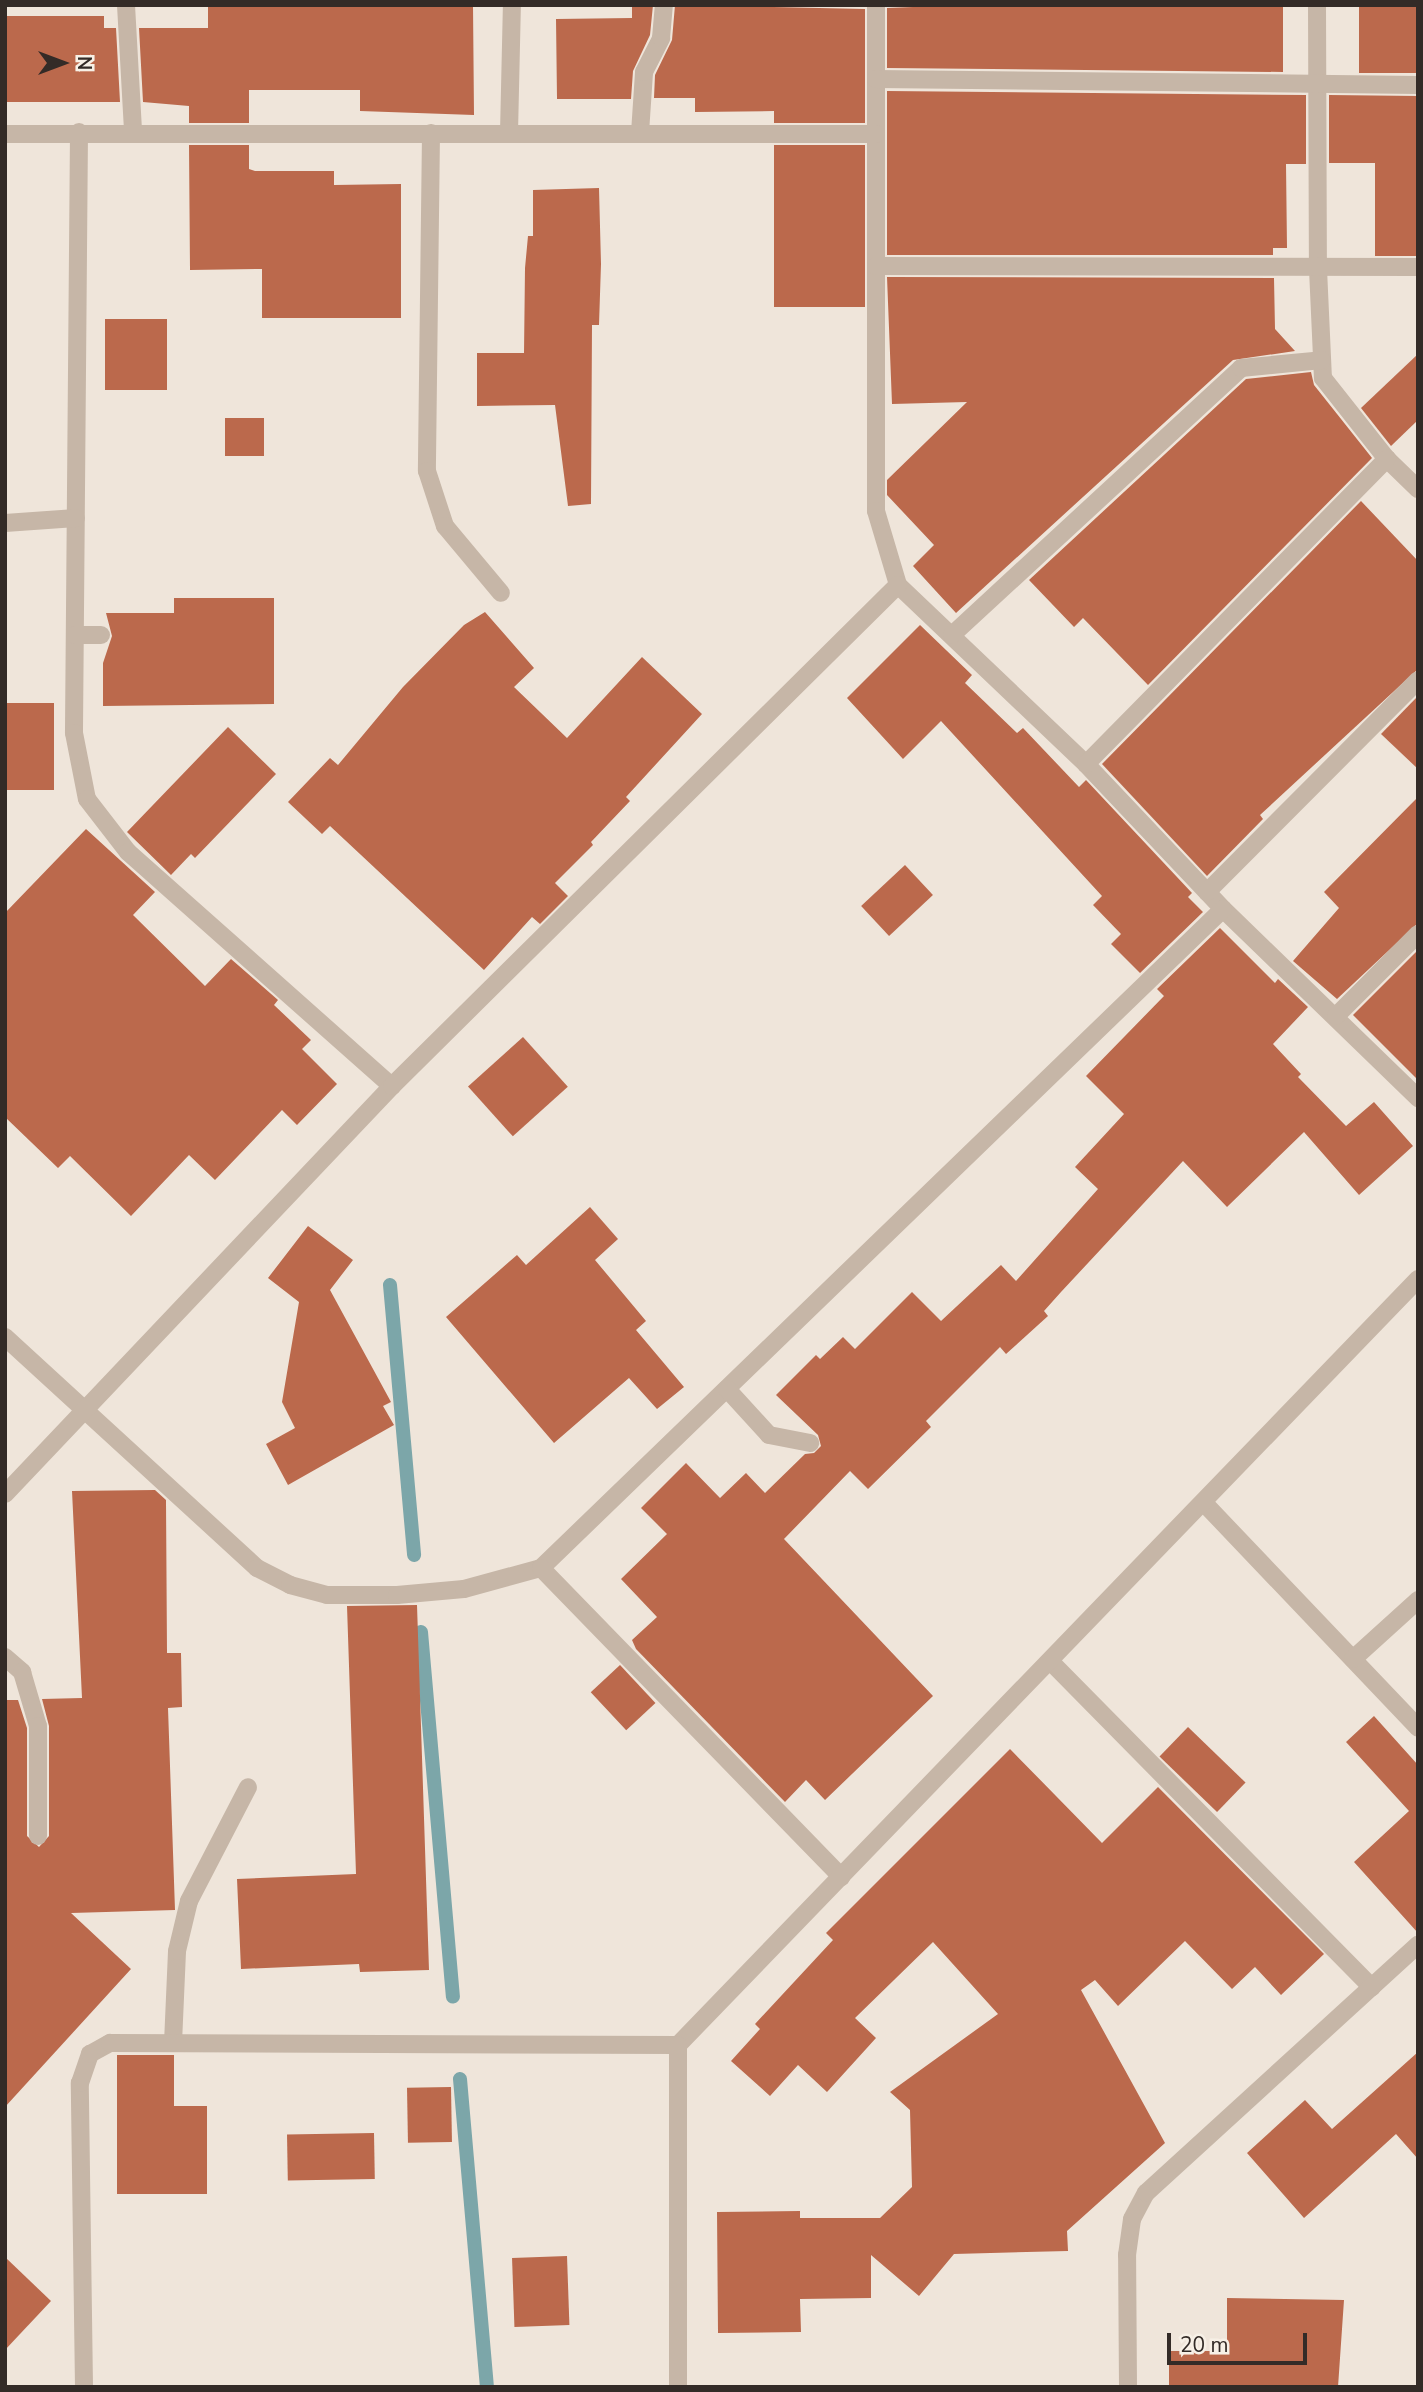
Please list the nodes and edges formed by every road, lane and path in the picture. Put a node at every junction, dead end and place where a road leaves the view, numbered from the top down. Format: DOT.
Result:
graph roads {
  1 [pos="126,5"];
  2 [pos="512,5"];
  3 [pos="664,5"];
  4 [pos="876,5"];
  5 [pos="1317,5"];
  6 [pos="876,79"];
  7 [pos="1315,85"];
  8 [pos="1418,85"];
  9 [pos="79,132"];
  10 [pos="133,132"];
  11 [pos="431,133"];
  12 [pos="509,133"];
  13 [pos="640,133"];
  14 [pos="5,134"];
  15 [pos="876,134"];
  16 [pos="876,266"];
  17 [pos="1418,267"];
  18 [pos="1318,269"];
  19 [pos="1322,360"];
  20 [pos="1387,459"];
  21 [pos="1418,489"];
  22 [pos="76,518"];
  23 [pos="5,523"];
  24 [pos="898,585"];
  25 [pos="501,593"];
  26 [pos="75,635"];
  27 [pos="101,635"];
  28 [pos="952,635"];
  29 [pos="1418,680"];
  30 [pos="1086,764"];
  31 [pos="1207,892"];
  32 [pos="1223,909"];
  33 [pos="1418,934"];
  34 [pos="1336,1016"];
  35 [pos="392,1086"];
  36 [pos="1418,1098"];
  37 [pos="1418,1279"];
  38 [pos="5,1337"];
  39 [pos="727,1389"];
  40 [pos="86,1414"];
  41 [pos="810,1443"];
  42 [pos="5,1494"];
  43 [pos="1205,1504"];
  44 [pos="541,1568"];
  45 [pos="1418,1600"];
  46 [pos="5,1657"];
  47 [pos="1353,1659"];
  48 [pos="1051,1662"];
  49 [pos="1418,1728"];
  50 [pos="248,1787"];
  51 [pos="38,1836"];
  52 [pos="842,1877"];
  53 [pos="1418,1945"];
  54 [pos="1372,1987"];
  55 [pos="173,2043"];
  56 [pos="678,2045"];
  57 [pos="85,2387"];
  58 [pos="678,2387"];
  59 [pos="1128,2387"];
  1 -- 10 [label="street"];
  2 -- 12 [label="street"];
  3 -- 13 [label="street"];
  4 -- 6 [label="street"];
  5 -- 7 [label="street"];
  6 -- 7 [label="street"];
  6 -- 15 [label="street"];
  7 -- 8 [label="street"];
  7 -- 18 [label="street"];
  9 -- 10 [label="street"];
  9 -- 14 [label="street"];
  9 -- 22 [label="street"];
  10 -- 11 [label="street"];
  11 -- 12 [label="street"];
  11 -- 25 [label="street"];
  12 -- 13 [label="street"];
  13 -- 15 [label="street"];
  15 -- 16 [label="street"];
  16 -- 18 [label="street"];
  16 -- 24 [label="street"];
  17 -- 18 [label="street"];
  18 -- 19 [label="street"];
  19 -- 20 [label="street"];
  19 -- 28 [label="street"];
  20 -- 21 [label="street"];
  20 -- 30 [label="street"];
  22 -- 23 [label="street"];
  22 -- 26 [label="street"];
  24 -- 28 [label="street"];
  24 -- 35 [label="street"];
  26 -- 27 [label="street"];
  26 -- 35 [label="street"];
  28 -- 30 [label="street"];
  29 -- 31 [label="street"];
  30 -- 31 [label="street"];
  31 -- 32 [label="street"];
  32 -- 34 [label="street"];
  32 -- 39 [label="street"];
  33 -- 34 [label="street"];
  34 -- 36 [label="street"];
  35 -- 40 [label="street"];
  37 -- 43 [label="street"];
  38 -- 40 [label="street"];
  39 -- 41 [label="street"];
  39 -- 44 [label="street"];
  40 -- 42 [label="street"];
  40 -- 44 [label="street"];
  43 -- 47 [label="street"];
  43 -- 48 [label="street"];
  44 -- 52 [label="street"];
  45 -- 47 [label="street"];
  46 -- 51 [label="street"];
  47 -- 49 [label="street"];
  48 -- 52 [label="street"];
  48 -- 54 [label="street"];
  50 -- 55 [label="street"];
  52 -- 56 [label="street"];
  53 -- 54 [label="street"];
  54 -- 59 [label="street"];
  55 -- 56 [label="street"];
  55 -- 57 [label="street"];
  56 -- 58 [label="street"];
}
